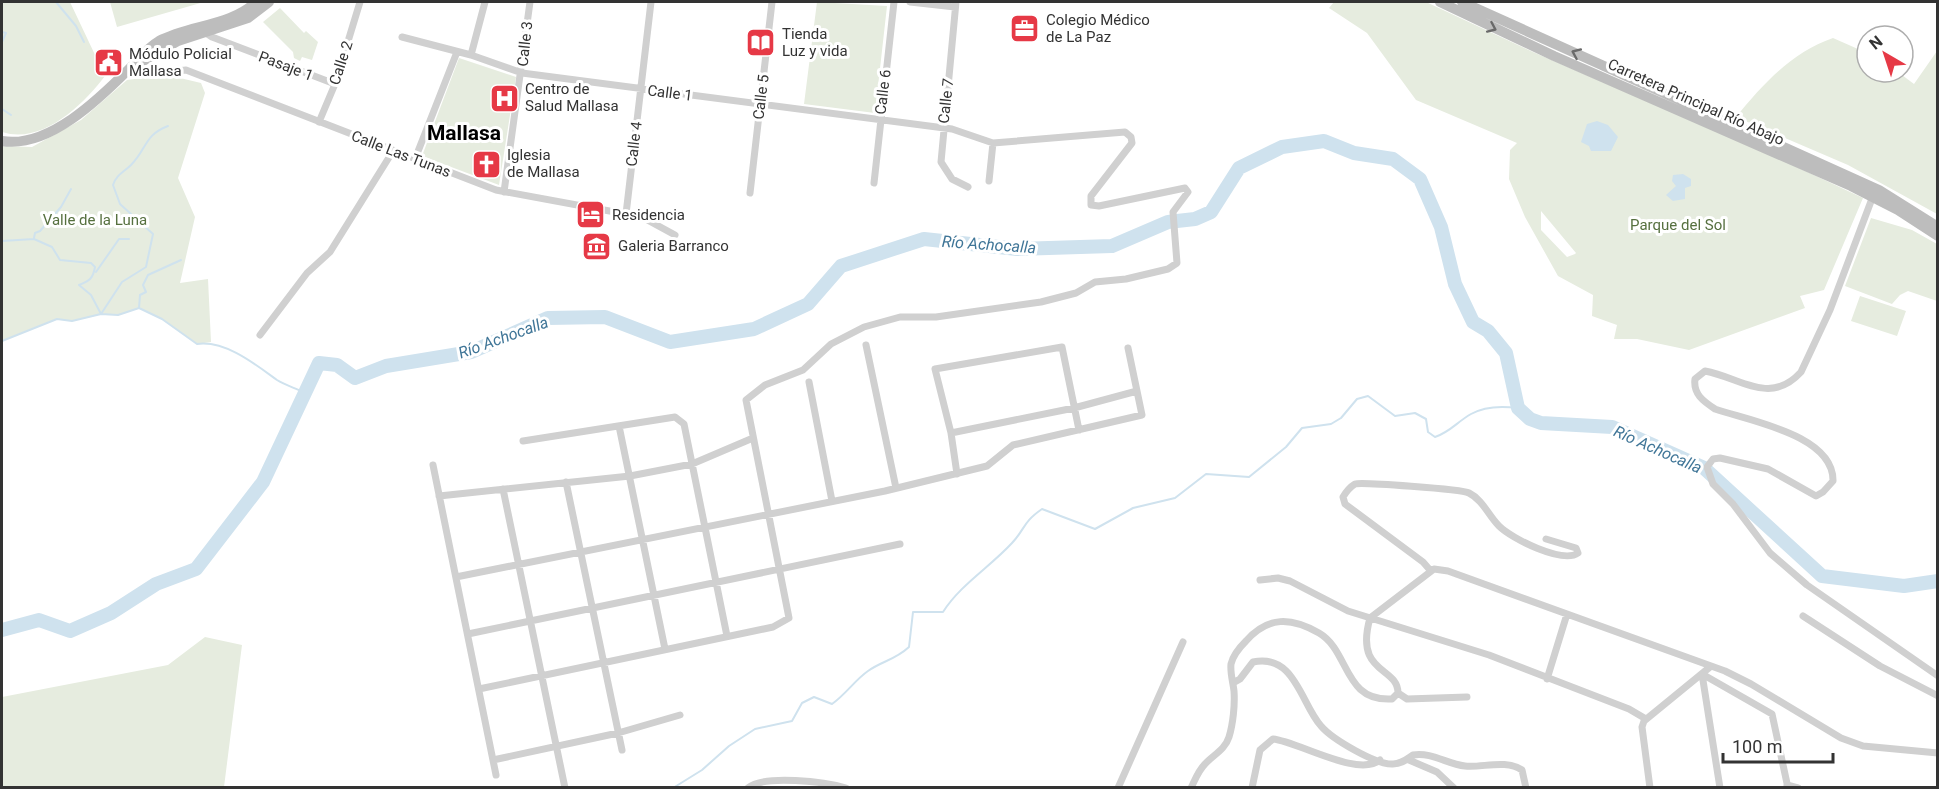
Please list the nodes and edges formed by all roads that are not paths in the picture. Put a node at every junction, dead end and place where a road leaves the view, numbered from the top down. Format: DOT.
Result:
graph roads {
  1 [pos="256,2"];
  2 [pos="269,2"];
  3 [pos="360,2"];
  4 [pos="486,2"];
  5 [pos="530,2"];
  6 [pos="651,2"];
  7 [pos="772,2"];
  8 [pos="894,2"];
  9 [pos="910,2"];
  10 [pos="1440,2"];
  11 [pos="1462,2"];
  12 [pos="956,4"];
  13 [pos="205,29"];
  14 [pos="402,38"];
  15 [pos="457,52"];
  16 [pos="471,56"];
  17 [pos="131,67"];
  18 [pos="522,73"];
  19 [pos="335,84"];
  20 [pos="641,90"];
  21 [pos="760,105"];
  22 [pos="880,121"];
  23 [pos="319,122"];
  24 [pos="944,128"];
  25 [pos="2,141"];
  26 [pos="993,143"];
  27 [pos="393,151"];
  28 [pos="415,159"];
  29 [pos="988,181"];
  30 [pos="874,183"];
  31 [pos="968,187"];
  32 [pos="504,192"];
  33 [pos="750,193"];
  34 [pos="1876,193"];
  35 [pos="626,214"];
  36 [pos="1938,227"];
  37 [pos="675,235"];
  38 [pos="1938,236"];
  39 [pos="260,335"];
  40 [pos="866,345"];
  41 [pos="1128,348"];
  42 [pos="809,382"];
  43 [pos="1137,391"];
  44 [pos="1074,408"];
  45 [pos="619,426"];
  46 [pos="1079,430"];
  47 [pos="951,434"];
  48 [pos="753,438"];
  49 [pos="523,441"];
  50 [pos="692,464"];
  51 [pos="433,465"];
  52 [pos="957,474"];
  53 [pos="630,476"];
  54 [pos="566,482"];
  55 [pos="896,488"];
  56 [pos="503,489"];
  57 [pos="439,496"];
  58 [pos="832,501"];
  59 [pos="769,513"];
  60 [pos="705,526"];
  61 [pos="642,539"];
  62 [pos="1546,539"];
  63 [pos="900,544"];
  64 [pos="581,552"];
  65 [pos="519,564"];
  66 [pos="781,570"];
  67 [pos="1430,570"];
  68 [pos="456,577"];
  69 [pos="1260,580"];
  70 [pos="716,584"];
  71 [pos="654,596"];
  72 [pos="592,609"];
  73 [pos="1567,614"];
  74 [pos="1803,616"];
  75 [pos="1370,618"];
  76 [pos="530,622"];
  77 [pos="468,634"];
  78 [pos="727,636"];
  79 [pos="1183,642"];
  80 [pos="665,650"];
  81 [pos="603,662"];
  82 [pos="1710,667"];
  83 [pos="1702,674"];
  84 [pos="541,676"];
  85 [pos="1938,676"];
  86 [pos="1547,679"];
  87 [pos="1233,683"];
  88 [pos="479,689"];
  89 [pos="1398,693"];
  90 [pos="1938,696"];
  91 [pos="1467,697"];
  92 [pos="680,715"];
  93 [pos="1646,719"];
  94 [pos="618,733"];
  95 [pos="556,746"];
  96 [pos="621,750"];
  97 [pos="1938,753"];
  98 [pos="493,760"];
  99 [pos="1380,760"];
  100 [pos="1409,760"];
  101 [pos="496,775"];
  102 [pos="1787,786"];
  103 [pos="565,788"];
  104 [pos="748,788"];
  105 [pos="846,788"];
  106 [pos="1118,788"];
  107 [pos="1191,788"];
  108 [pos="1252,788"];
  109 [pos="1454,788"];
  110 [pos="1526,788"];
  111 [pos="1650,788"];
  112 [pos="1720,788"];
  113 [pos="1798,788"];
  1 -- 13 [label="main road"];
  2 -- 13 [label="main road"];
  3 -- 19 [label="street, Calle 2"];
  4 -- 16 [label="street"];
  5 -- 18 [label="street, Calle 3"];
  6 -- 20 [label="street, Calle 4"];
  7 -- 21 [label="street, Calle 5"];
  8 -- 22 [label="street, Calle 6"];
  9 -- 12 [label="street"];
  10 -- 34 [label="main road, Carretera Principal Río Abajo, one-way"];
  34 -- 11 [label="main road, Carretera Principal Río Abajo, one-way"];
  12 -- 24 [label="street, Calle 7"];
  13 -- 17 [label="main road"];
  13 -- 19 [label="street, Pasaje 1"];
  14 -- 15 [label="street, Calle 1"];
  15 -- 16 [label="street, Calle 1"];
  15 -- 28 [label="street"];
  16 -- 18 [label="street, Calle 1"];
  17 -- 23 [label="street, Calle Las Tunas"];
  17 -- 25 [label="main road"];
  18 -- 20 [label="street, Calle 1"];
  18 -- 32 [label="street, Calle 3"];
  19 -- 23 [label="street, Calle 2"];
  20 -- 21 [label="street, Calle 1"];
  20 -- 35 [label="street, Calle 4"];
  21 -- 22 [label="street, Calle 1"];
  21 -- 33 [label="street, Calle 5"];
  22 -- 24 [label="street, Calle 1"];
  22 -- 30 [label="street, Calle 6"];
  23 -- 27 [label="street, Calle Las Tunas"];
  24 -- 26 [label="street, Calle 1"];
  24 -- 31 [label="street, Calle 7"];
  26 -- 29 [label="street"];
  26 -- 48 [label="street"];
  27 -- 28 [label="street, Calle Las Tunas"];
  27 -- 39 [label="street"];
  28 -- 32 [label="street, Calle Las Tunas"];
  32 -- 35 [label="street, Calle Las Tunas"];
  34 -- 36 [label="main road, Carretera Principal Río Abajo"];
  34 -- 38 [label="main road, Carretera Principal Río Abajo"];
  34 -- 85 [label="street"];
  35 -- 37 [label="street, Calle Las Tunas"];
  40 -- 55 [label="street"];
  41 -- 43 [label="street"];
  42 -- 58 [label="street"];
  43 -- 44 [label="street"];
  43 -- 46 [label="street"];
  44 -- 46 [label="street"];
  44 -- 47 [label="street"];
  44 -- 47 [label="street"];
  45 -- 49 [label="street"];
  45 -- 50 [label="street"];
  45 -- 53 [label="street"];
  46 -- 52 [label="street"];
  47 -- 52 [label="street"];
  48 -- 50 [label="street"];
  48 -- 59 [label="street"];
  50 -- 53 [label="street"];
  50 -- 60 [label="street"];
  51 -- 57 [label="street"];
  52 -- 55 [label="street"];
  53 -- 54 [label="street"];
  53 -- 61 [label="street"];
  54 -- 56 [label="street"];
  54 -- 64 [label="street"];
  55 -- 58 [label="street"];
  56 -- 57 [label="street"];
  56 -- 65 [label="street"];
  57 -- 68 [label="street"];
  58 -- 59 [label="street"];
  59 -- 60 [label="street"];
  59 -- 66 [label="street"];
  60 -- 61 [label="street"];
  60 -- 70 [label="street"];
  61 -- 64 [label="street"];
  61 -- 71 [label="street"];
  62 -- 67 [label="street"];
  63 -- 66 [label="street"];
  64 -- 65 [label="street"];
  64 -- 72 [label="street"];
  65 -- 68 [label="street"];
  65 -- 76 [label="street"];
  66 -- 70 [label="street"];
  66 -- 78 [label="street"];
  67 -- 73 [label="street"];
  67 -- 75 [label="street"];
  68 -- 77 [label="street"];
  69 -- 75 [label="street"];
  70 -- 71 [label="street"];
  70 -- 78 [label="street"];
  71 -- 72 [label="street"];
  71 -- 80 [label="street"];
  72 -- 76 [label="street"];
  72 -- 81 [label="street"];
  73 -- 82 [label="street"];
  73 -- 86 [label="street"];
  74 -- 90 [label="street"];
  75 -- 86 [label="street"];
  75 -- 89 [label="street"];
  76 -- 77 [label="street"];
  76 -- 84 [label="street"];
  77 -- 88 [label="street"];
  78 -- 80 [label="street"];
  79 -- 106 [label="street"];
  80 -- 81 [label="street"];
  81 -- 84 [label="street"];
  81 -- 94 [label="street"];
  82 -- 83 [label="street"];
  82 -- 97 [label="street"];
  83 -- 93 [label="street"];
  83 -- 102 [label="street"];
  83 -- 112 [label="street"];
  84 -- 88 [label="street"];
  84 -- 95 [label="street"];
  86 -- 93 [label="street"];
  87 -- 89 [label="street"];
  87 -- 99 [label="street"];
  87 -- 107 [label="street"];
  88 -- 98 [label="street"];
  89 -- 91 [label="street"];
  92 -- 94 [label="street"];
  93 -- 111 [label="street"];
  94 -- 95 [label="street"];
  94 -- 96 [label="street"];
  95 -- 98 [label="street"];
  95 -- 103 [label="street"];
  98 -- 101 [label="street"];
  99 -- 100 [label="street"];
  99 -- 108 [label="street"];
  100 -- 109 [label="street"];
  100 -- 110 [label="street"];
  102 -- 113 [label="street"];
  104 -- 105 [label="street"];
}
